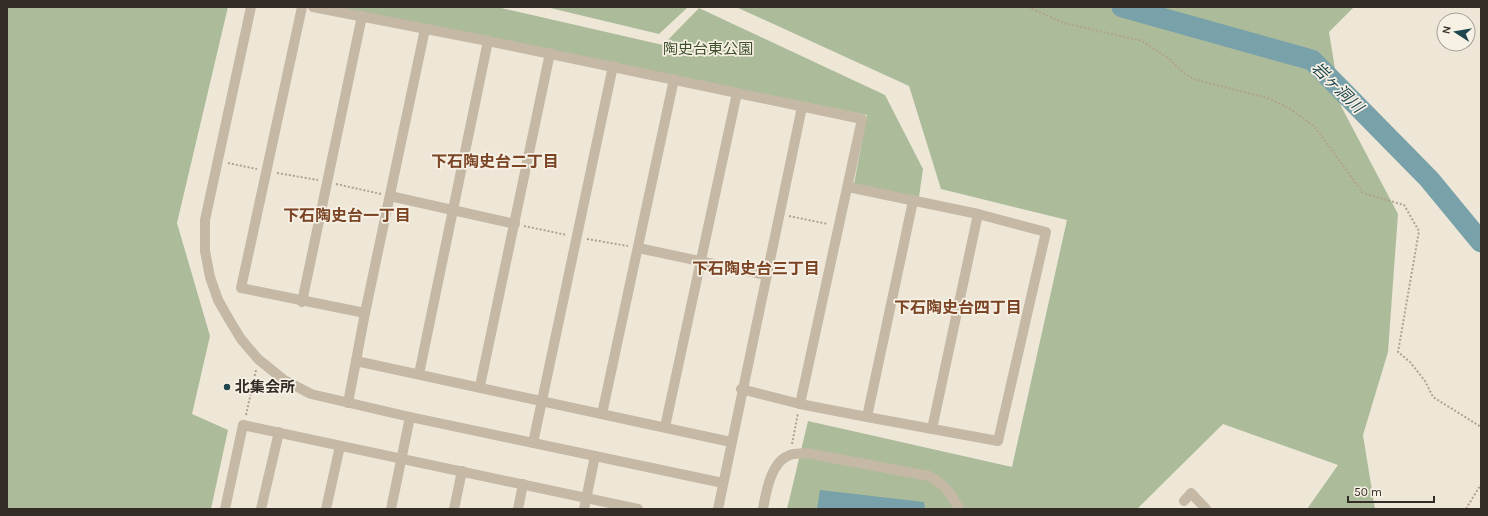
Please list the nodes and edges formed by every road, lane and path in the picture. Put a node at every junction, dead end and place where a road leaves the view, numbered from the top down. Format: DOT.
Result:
graph roads {
  1 [pos="251,7"];
  2 [pos="302,7"];
  3 [pos="313,7"];
  4 [pos="1028,7"];
  5 [pos="362,16"];
  6 [pos="425,29"];
  7 [pos="488,41"];
  8 [pos="550,53"];
  9 [pos="613,66"];
  10 [pos="674,79"];
  11 [pos="737,93"];
  12 [pos="802,107"];
  13 [pos="217,161"];
  14 [pos="266,171"];
  15 [pos="328,182"];
  16 [pos="848,187"];
  17 [pos="390,196"];
  18 [pos="913,201"];
  19 [pos="452,210"];
  20 [pos="778,214"];
  21 [pos="978,214"];
  22 [pos="515,224"];
  23 [pos="839,226"];
  24 [pos="638,248"];
  25 [pos="701,262"];
  26 [pos="766,275"];
  27 [pos="302,302"];
  28 [pos="365,313"];
  29 [pos="258,359"];
  30 [pos="356,361"];
  31 [pos="419,374"];
  32 [pos="480,386"];
  33 [pos="741,389"];
  34 [pos="542,400"];
  35 [pos="348,402"];
  36 [pos="800,404"];
  37 [pos="602,414"];
  38 [pos="410,417"];
  39 [pos="867,417"];
  40 [pos="243,426"];
  41 [pos="1481,427"];
  42 [pos="665,428"];
  43 [pos="932,428"];
  44 [pos="279,432"];
  45 [pos="731,442"];
  46 [pos="533,443"];
  47 [pos="340,446"];
  48 [pos="789,455"];
  49 [pos="595,456"];
  50 [pos="401,458"];
  51 [pos="462,471"];
  52 [pos="723,483"];
  53 [pos="523,484"];
  54 [pos="1481,484"];
  55 [pos="587,498"];
  56 [pos="1184,501"];
  57 [pos="224,509"];
  58 [pos="261,509"];
  59 [pos="326,509"];
  60 [pos="390,509"];
  61 [pos="454,509"];
  62 [pos="518,509"];
  63 [pos="584,509"];
  64 [pos="638,509"];
  65 [pos="718,509"];
  66 [pos="763,509"];
  67 [pos="959,509"];
  68 [pos="1206,509"];
  69 [pos="1466,509"];
  1 -- 13 [label="street"];
  2 -- 14 [label="street"];
  3 -- 5 [label="street"];
  4 -- 41 [label="path"];
  5 -- 6 [label="street"];
  5 -- 15 [label="street"];
  6 -- 7 [label="street"];
  6 -- 17 [label="street"];
  7 -- 8 [label="street"];
  7 -- 19 [label="street"];
  8 -- 9 [label="street"];
  8 -- 22 [label="street"];
  9 -- 10 [label="street"];
  9 -- 34 [label="street"];
  10 -- 11 [label="street"];
  10 -- 24 [label="street"];
  11 -- 12 [label="street"];
  11 -- 25 [label="street"];
  12 -- 16 [label="street"];
  12 -- 20 [label="street"];
  13 -- 14 [label="path"];
  13 -- 29 [label="street"];
  14 -- 15 [label="path"];
  14 -- 27 [label="street"];
  15 -- 17 [label="path"];
  15 -- 27 [label="street"];
  16 -- 18 [label="street"];
  16 -- 23 [label="street"];
  17 -- 19 [label="street"];
  17 -- 28 [label="street"];
  18 -- 21 [label="street"];
  18 -- 39 [label="street"];
  19 -- 22 [label="street"];
  19 -- 31 [label="street"];
  20 -- 23 [label="path"];
  20 -- 26 [label="street"];
  21 -- 43 [label="street"];
  21 -- 43 [label="street"];
  22 -- 32 [label="street"];
  23 -- 36 [label="street"];
  24 -- 25 [label="street"];
  24 -- 37 [label="street"];
  25 -- 26 [label="street"];
  25 -- 42 [label="street"];
  26 -- 33 [label="street"];
  27 -- 28 [label="street"];
  28 -- 30 [label="street"];
  29 -- 35 [label="street"];
  29 -- 40 [label="path"];
  30 -- 31 [label="street"];
  30 -- 35 [label="street"];
  31 -- 32 [label="street"];
  32 -- 34 [label="street"];
  33 -- 36 [label="street"];
  33 -- 45 [label="street"];
  34 -- 37 [label="street"];
  34 -- 46 [label="street"];
  35 -- 38 [label="street"];
  36 -- 39 [label="street"];
  36 -- 48 [label="path"];
  37 -- 42 [label="street"];
  38 -- 46 [label="street"];
  38 -- 50 [label="street"];
  39 -- 43 [label="street"];
  40 -- 44 [label="street"];
  40 -- 57 [label="street"];
  42 -- 45 [label="street"];
  44 -- 47 [label="street"];
  44 -- 58 [label="street"];
  45 -- 52 [label="street"];
  46 -- 49 [label="street"];
  47 -- 50 [label="street"];
  47 -- 59 [label="street"];
  48 -- 66 [label="street"];
  48 -- 67 [label="street"];
  49 -- 52 [label="street"];
  49 -- 55 [label="street"];
  50 -- 51 [label="street"];
  50 -- 60 [label="street"];
  51 -- 53 [label="street"];
  51 -- 61 [label="street"];
  52 -- 65 [label="street"];
  53 -- 55 [label="street"];
  53 -- 62 [label="street"];
  54 -- 69 [label="path"];
  55 -- 63 [label="street"];
  55 -- 64 [label="street"];
  56 -- 68 [label="street"];
}
